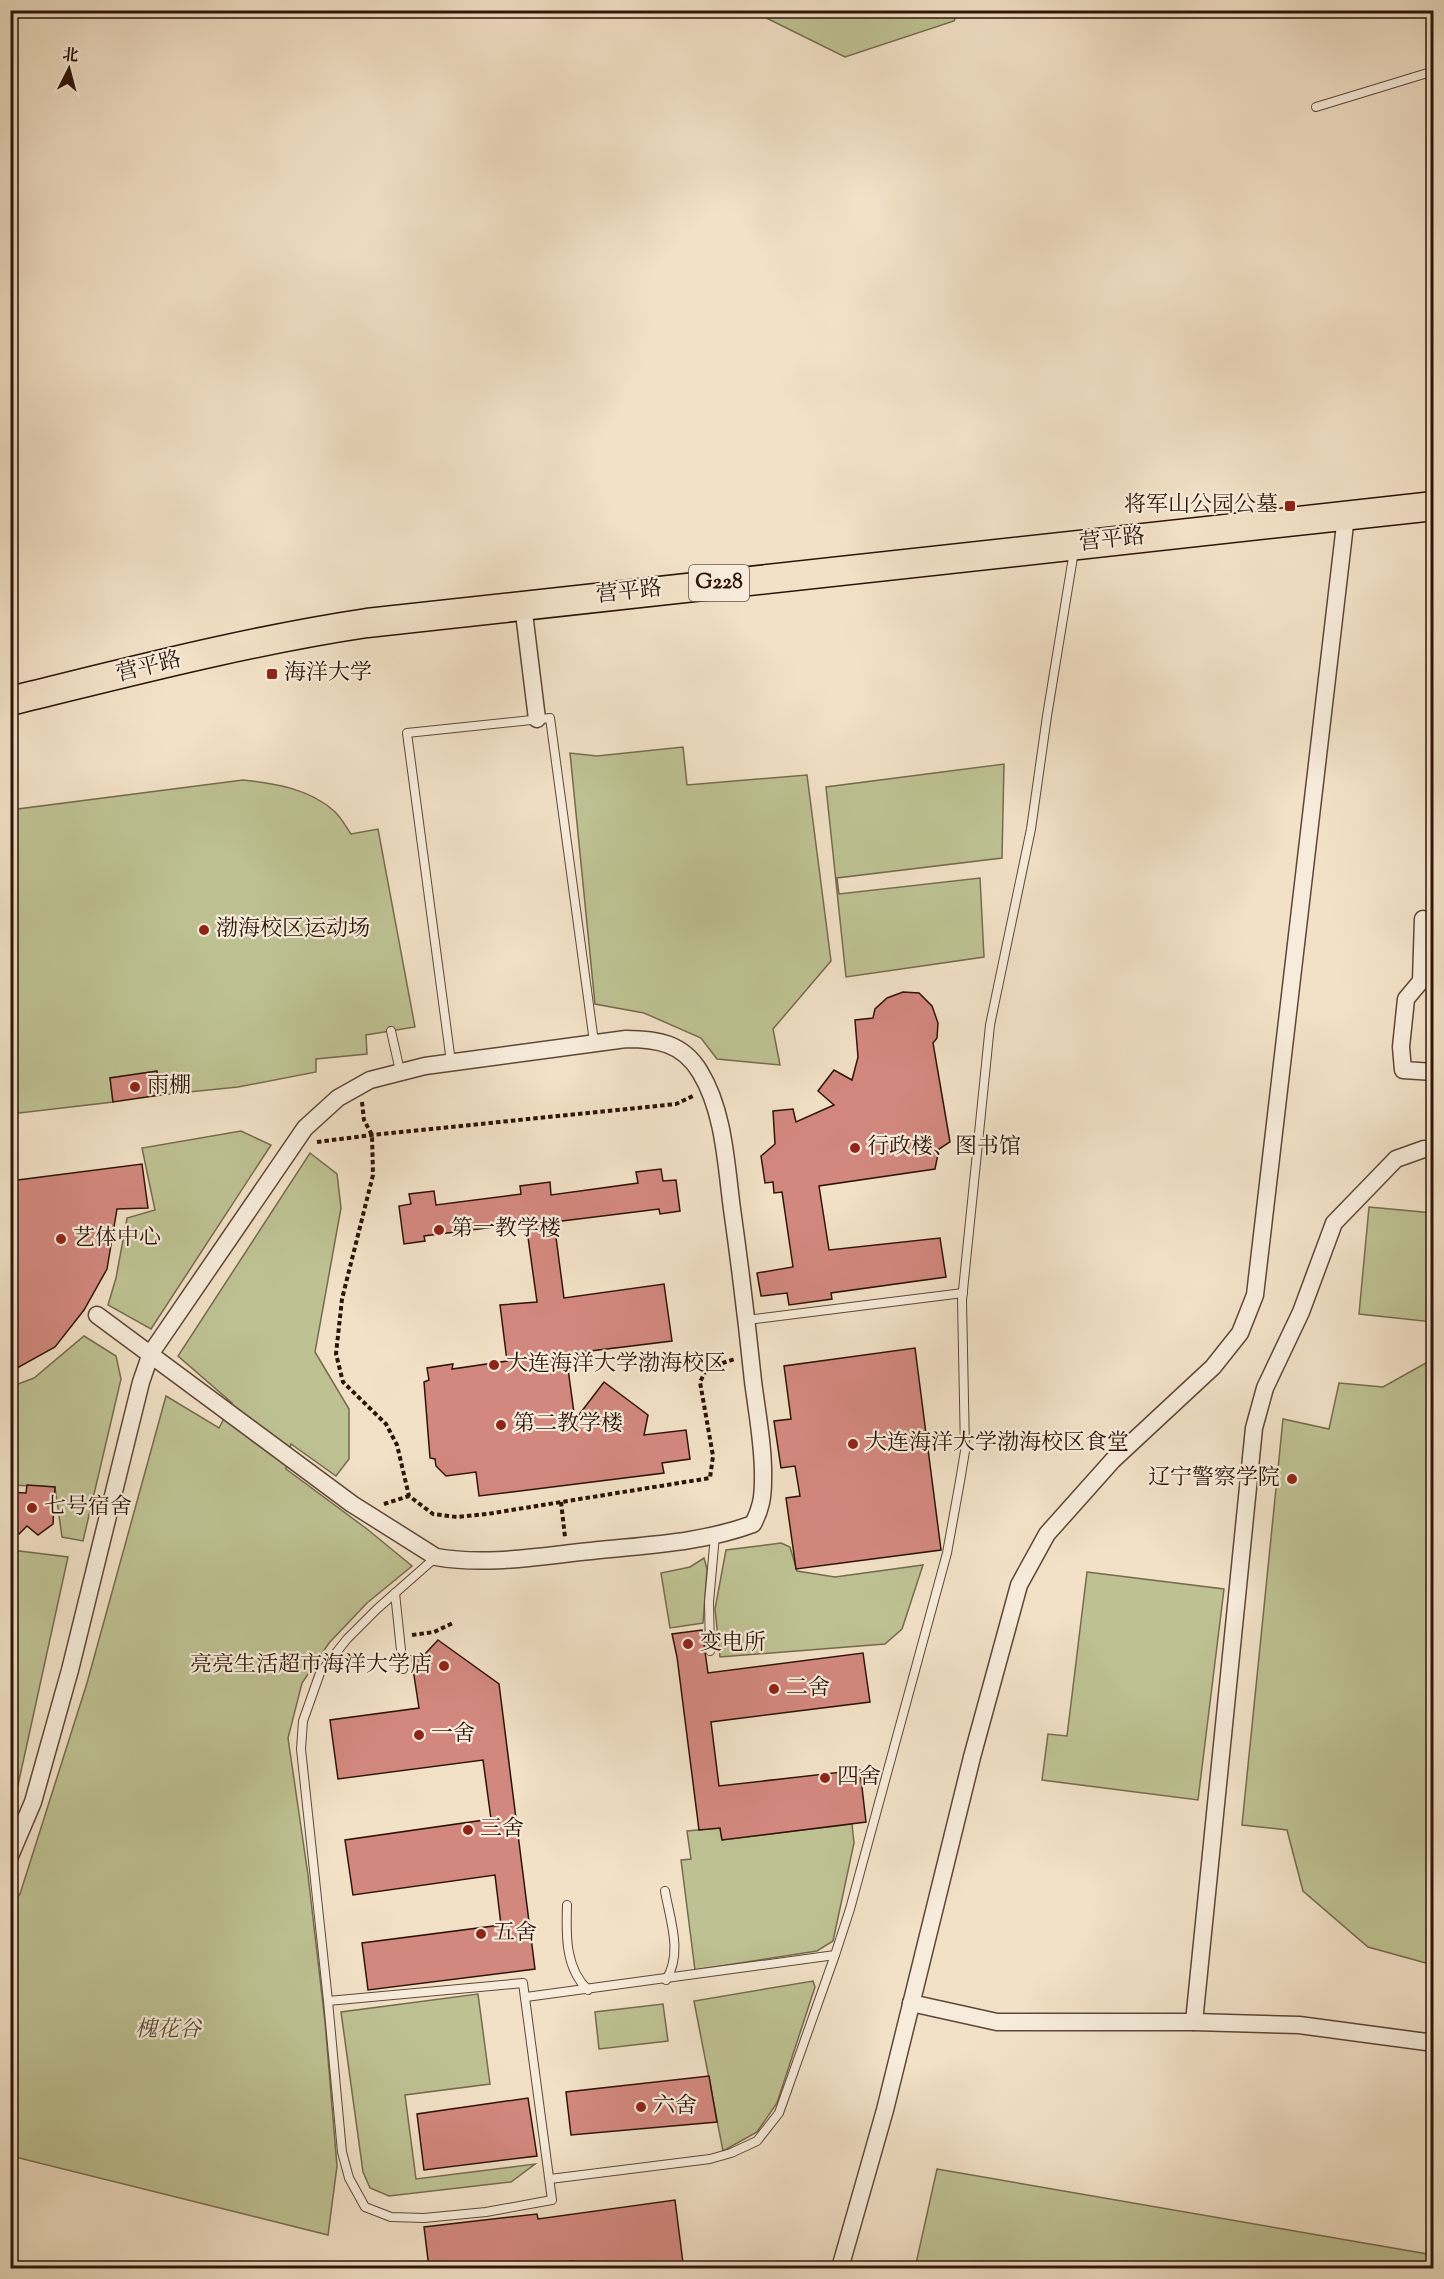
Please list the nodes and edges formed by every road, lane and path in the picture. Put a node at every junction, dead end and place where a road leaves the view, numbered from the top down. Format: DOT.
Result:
graph roads {
  1 [pos="1434,71"];
  2 [pos="1316,107"];
  3 [pos="1434,506"];
  4 [pos="1346,516"];
  5 [pos="1075,545"];
  6 [pos="523,605"];
  7 [pos="10,701"];
  8 [pos="537,719"];
  9 [pos="1423,919"];
  10 [pos="391,1031"];
  11 [pos="594,1042"];
  12 [pos="451,1062"];
  13 [pos="400,1071"];
  14 [pos="1434,1072"];
  15 [pos="370,1080"];
  16 [pos="707,1088"];
  17 [pos="372,1135"];
  18 [pos="292,1145"];
  19 [pos="1434,1150"];
  20 [pos="963,1293"];
  21 [pos="97,1315"];
  22 [pos="747,1320"];
  23 [pos="151,1353"];
  24 [pos="751,1357"];
  25 [pos="561,1502"];
  26 [pos="715,1535"];
  27 [pos="567,1553"];
  28 [pos="436,1557"];
  29 [pos="395,1593"];
  30 [pos="453,1623"];
  31 [pos="399,1637"];
  32 [pos="710,1651"];
  33 [pos="403,1669"];
  34 [pos="10,1856"];
  35 [pos="665,1891"];
  36 [pos="567,1905"];
  37 [pos="835,1955"];
  38 [pos="666,1980"];
  39 [pos="588,1990"];
  40 [pos="526,1997"];
  41 [pos="328,2001"];
  42 [pos="911,2003"];
  43 [pos="1194,2022"];
  44 [pos="1434,2043"];
  45 [pos="550,2179"];
  46 [pos="840,2268"];
  1 -- 2 [label="lane"];
  3 -- 4 [label="highway, 营平路 / G228"];
  4 -- 5 [label="highway, 营平路 / G228"];
  4 -- 42 [label="street"];
  5 -- 6 [label="highway, 营平路 / G228"];
  5 -- 20 [label="lane"];
  6 -- 7 [label="highway, 营平路 / G228"];
  6 -- 8 [label="street"];
  8 -- 11 [label="lane"];
  8 -- 12 [label="lane"];
  9 -- 14 [label="street"];
  10 -- 13 [label="lane"];
  11 -- 12 [label="street"];
  11 -- 16 [label="street"];
  12 -- 13 [label="street"];
  13 -- 15 [label="street"];
  15 -- 17 [label="path"];
  15 -- 18 [label="street"];
  16 -- 17 [label="path"];
  16 -- 22 [label="street"];
  17 -- 18 [label="path"];
  17 -- 25 [label="path"];
  18 -- 23 [label="street"];
  19 -- 43 [label="street"];
  20 -- 22 [label="lane"];
  20 -- 37 [label="lane"];
  21 -- 23 [label="street"];
  22 -- 24 [label="street"];
  23 -- 28 [label="street"];
  23 -- 34 [label="street"];
  24 -- 25 [label="path"];
  24 -- 26 [label="street"];
  25 -- 27 [label="path"];
  26 -- 27 [label="street"];
  26 -- 32 [label="lane"];
  27 -- 28 [label="street"];
  28 -- 29 [label="lane"];
  29 -- 31 [label="lane"];
  29 -- 41 [label="lane"];
  30 -- 31 [label="path"];
  31 -- 33 [label="lane"];
  35 -- 38 [label="lane"];
  36 -- 39 [label="lane"];
  37 -- 38 [label="lane"];
  37 -- 45 [label="lane"];
  38 -- 39 [label="lane"];
  39 -- 40 [label="lane"];
  40 -- 41 [label="lane"];
  40 -- 45 [label="lane"];
  41 -- 45 [label="lane"];
  42 -- 43 [label="street"];
  42 -- 46 [label="street"];
  43 -- 44 [label="street"];
}
